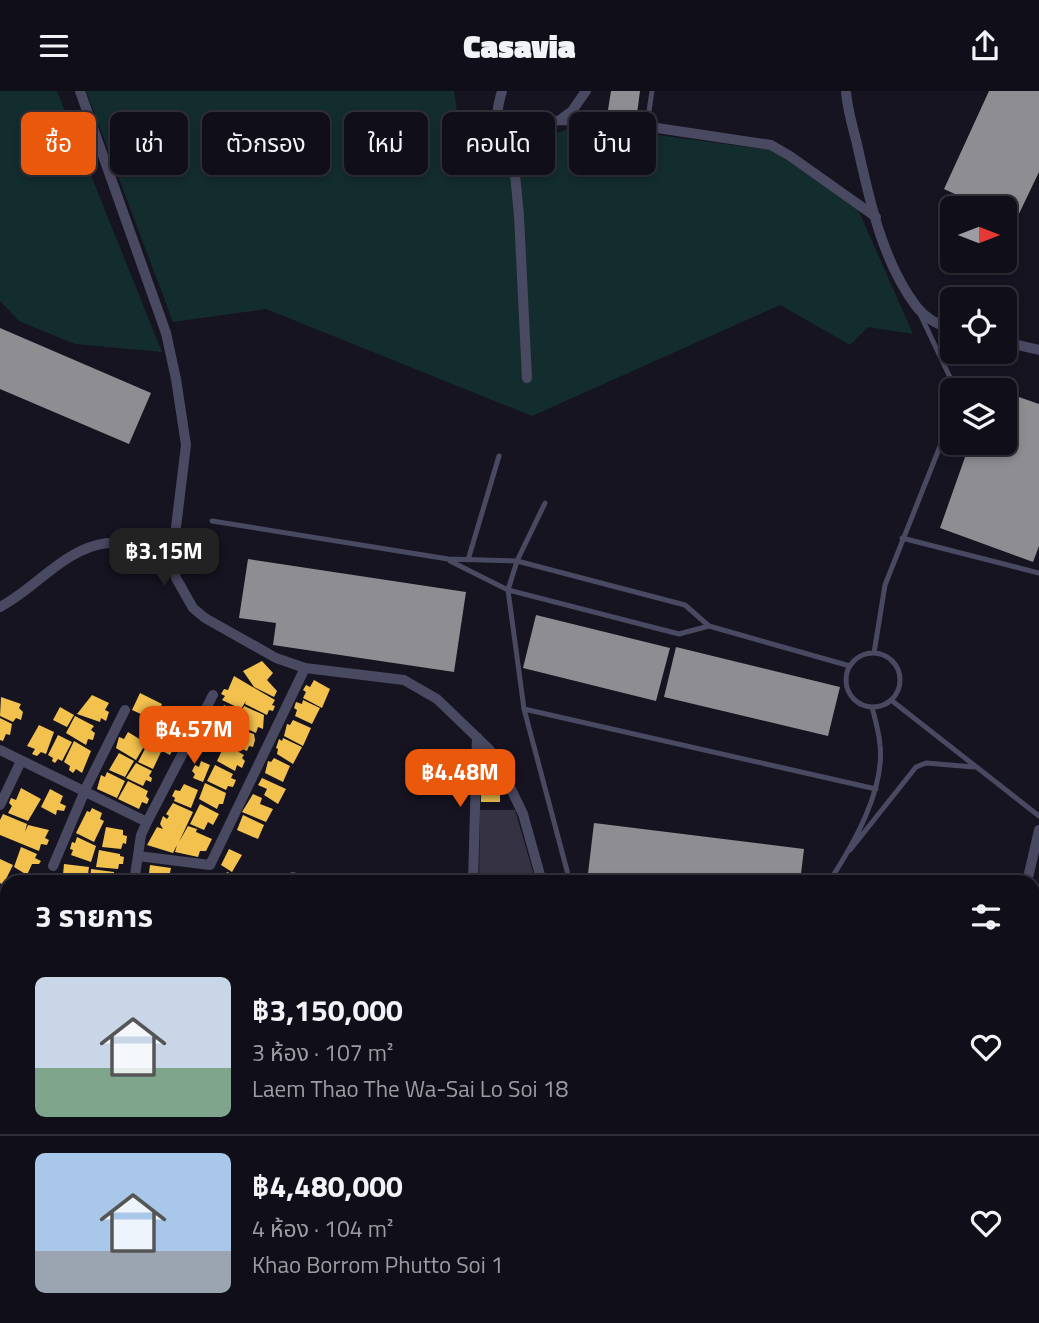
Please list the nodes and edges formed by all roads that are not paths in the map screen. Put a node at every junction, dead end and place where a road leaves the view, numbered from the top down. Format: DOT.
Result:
graph roads {
  1 [pos="80,91"];
  2 [pos="502,91"];
  3 [pos="586,91"];
  4 [pos="652,91"];
  5 [pos="846,91"];
  6 [pos="649,111"];
  7 [pos="497,112"];
  8 [pos="560,120"];
  9 [pos="555,121"];
  10 [pos="515,175"];
  11 [pos="876,217"];
  12 [pos="917,307"];
  13 [pos="940,325"];
  14 [pos="1017,345"];
  15 [pos="1039,351"];
  16 [pos="527,378"];
  17 [pos="950,378"];
  18 [pos="940,445"];
  19 [pos="499,456"];
  20 [pos="545,503"];
  21 [pos="212,521"];
  22 [pos="902,538"];
  23 [pos="448,559"];
  24 [pos="172,560"];
  25 [pos="468,560"];
  26 [pos="517,561"];
  27 [pos="1039,573"];
  28 [pos="508,590"];
  29 [pos="0,607"];
  30 [pos="709,626"];
  31 [pos="874,653"];
  32 [pos="850,666"];
  33 [pos="305,668"];
  34 [pos="213,695"];
  35 [pos="891,700"];
  36 [pos="872,707"];
  37 [pos="524,709"];
  38 [pos="125,710"];
  39 [pos="477,737"];
  40 [pos="0,750"];
  41 [pos="21,761"];
  42 [pos="976,767"];
  43 [pos="876,789"];
  44 [pos="85,793"];
  45 [pos="0,805"];
  46 [pos="1039,816"];
  47 [pos="147,822"];
  48 [pos="1039,830"];
  49 [pos="138,856"];
  50 [pos="844,858"];
  51 [pos="52,866"];
  52 [pos="135,875"];
  53 [pos="473,875"];
  54 [pos="540,875"];
  55 [pos="568,875"];
  56 [pos="833,875"];
  57 [pos="1029,875"];
  1 -- 24 [label="street"];
  2 -- 7 [label="street"];
  3 -- 8 [label="street"];
  4 -- 6 [label="lane"];
  5 -- 11 [label="street"];
  8 -- 9 [label="street"];
  8 -- 11 [label="street"];
  10 -- 16 [label="street"];
  11 -- 12 [label="street"];
  12 -- 13 [label="street"];
  12 -- 17 [label="lane"];
  14 -- 15 [label="street"];
  18 -- 22 [label="lane"];
  19 -- 25 [label="lane"];
  20 -- 26 [label="lane"];
  21 -- 23 [label="lane"];
  22 -- 27 [label="lane"];
  22 -- 31 [label="lane"];
  23 -- 25 [label="lane"];
  23 -- 28 [label="lane"];
  24 -- 29 [label="street"];
  24 -- 33 [label="street"];
  25 -- 26 [label="lane"];
  26 -- 28 [label="lane"];
  26 -- 30 [label="lane"];
  28 -- 30 [label="lane"];
  28 -- 37 [label="lane"];
  30 -- 32 [label="lane"];
  31 -- 32 [label="lane"];
  31 -- 35 [label="lane"];
  32 -- 36 [label="lane"];
  33 -- 39 [label="street"];
  33 -- 49 [label="street"];
  34 -- 47 [label="street"];
  35 -- 36 [label="lane"];
  35 -- 42 [label="lane"];
  36 -- 43 [label="lane"];
  37 -- 43 [label="lane"];
  37 -- 55 [label="lane"];
  38 -- 44 [label="street"];
  39 -- 53 [label="street"];
  39 -- 54 [label="street"];
  40 -- 41 [label="street"];
  41 -- 44 [label="street"];
  41 -- 45 [label="street"];
  42 -- 46 [label="lane"];
  42 -- 50 [label="lane"];
  43 -- 50 [label="lane"];
  44 -- 47 [label="street"];
  44 -- 51 [label="street"];
  47 -- 49 [label="street"];
  48 -- 57 [label="street"];
  49 -- 52 [label="street"];
  50 -- 56 [label="lane"];
}
